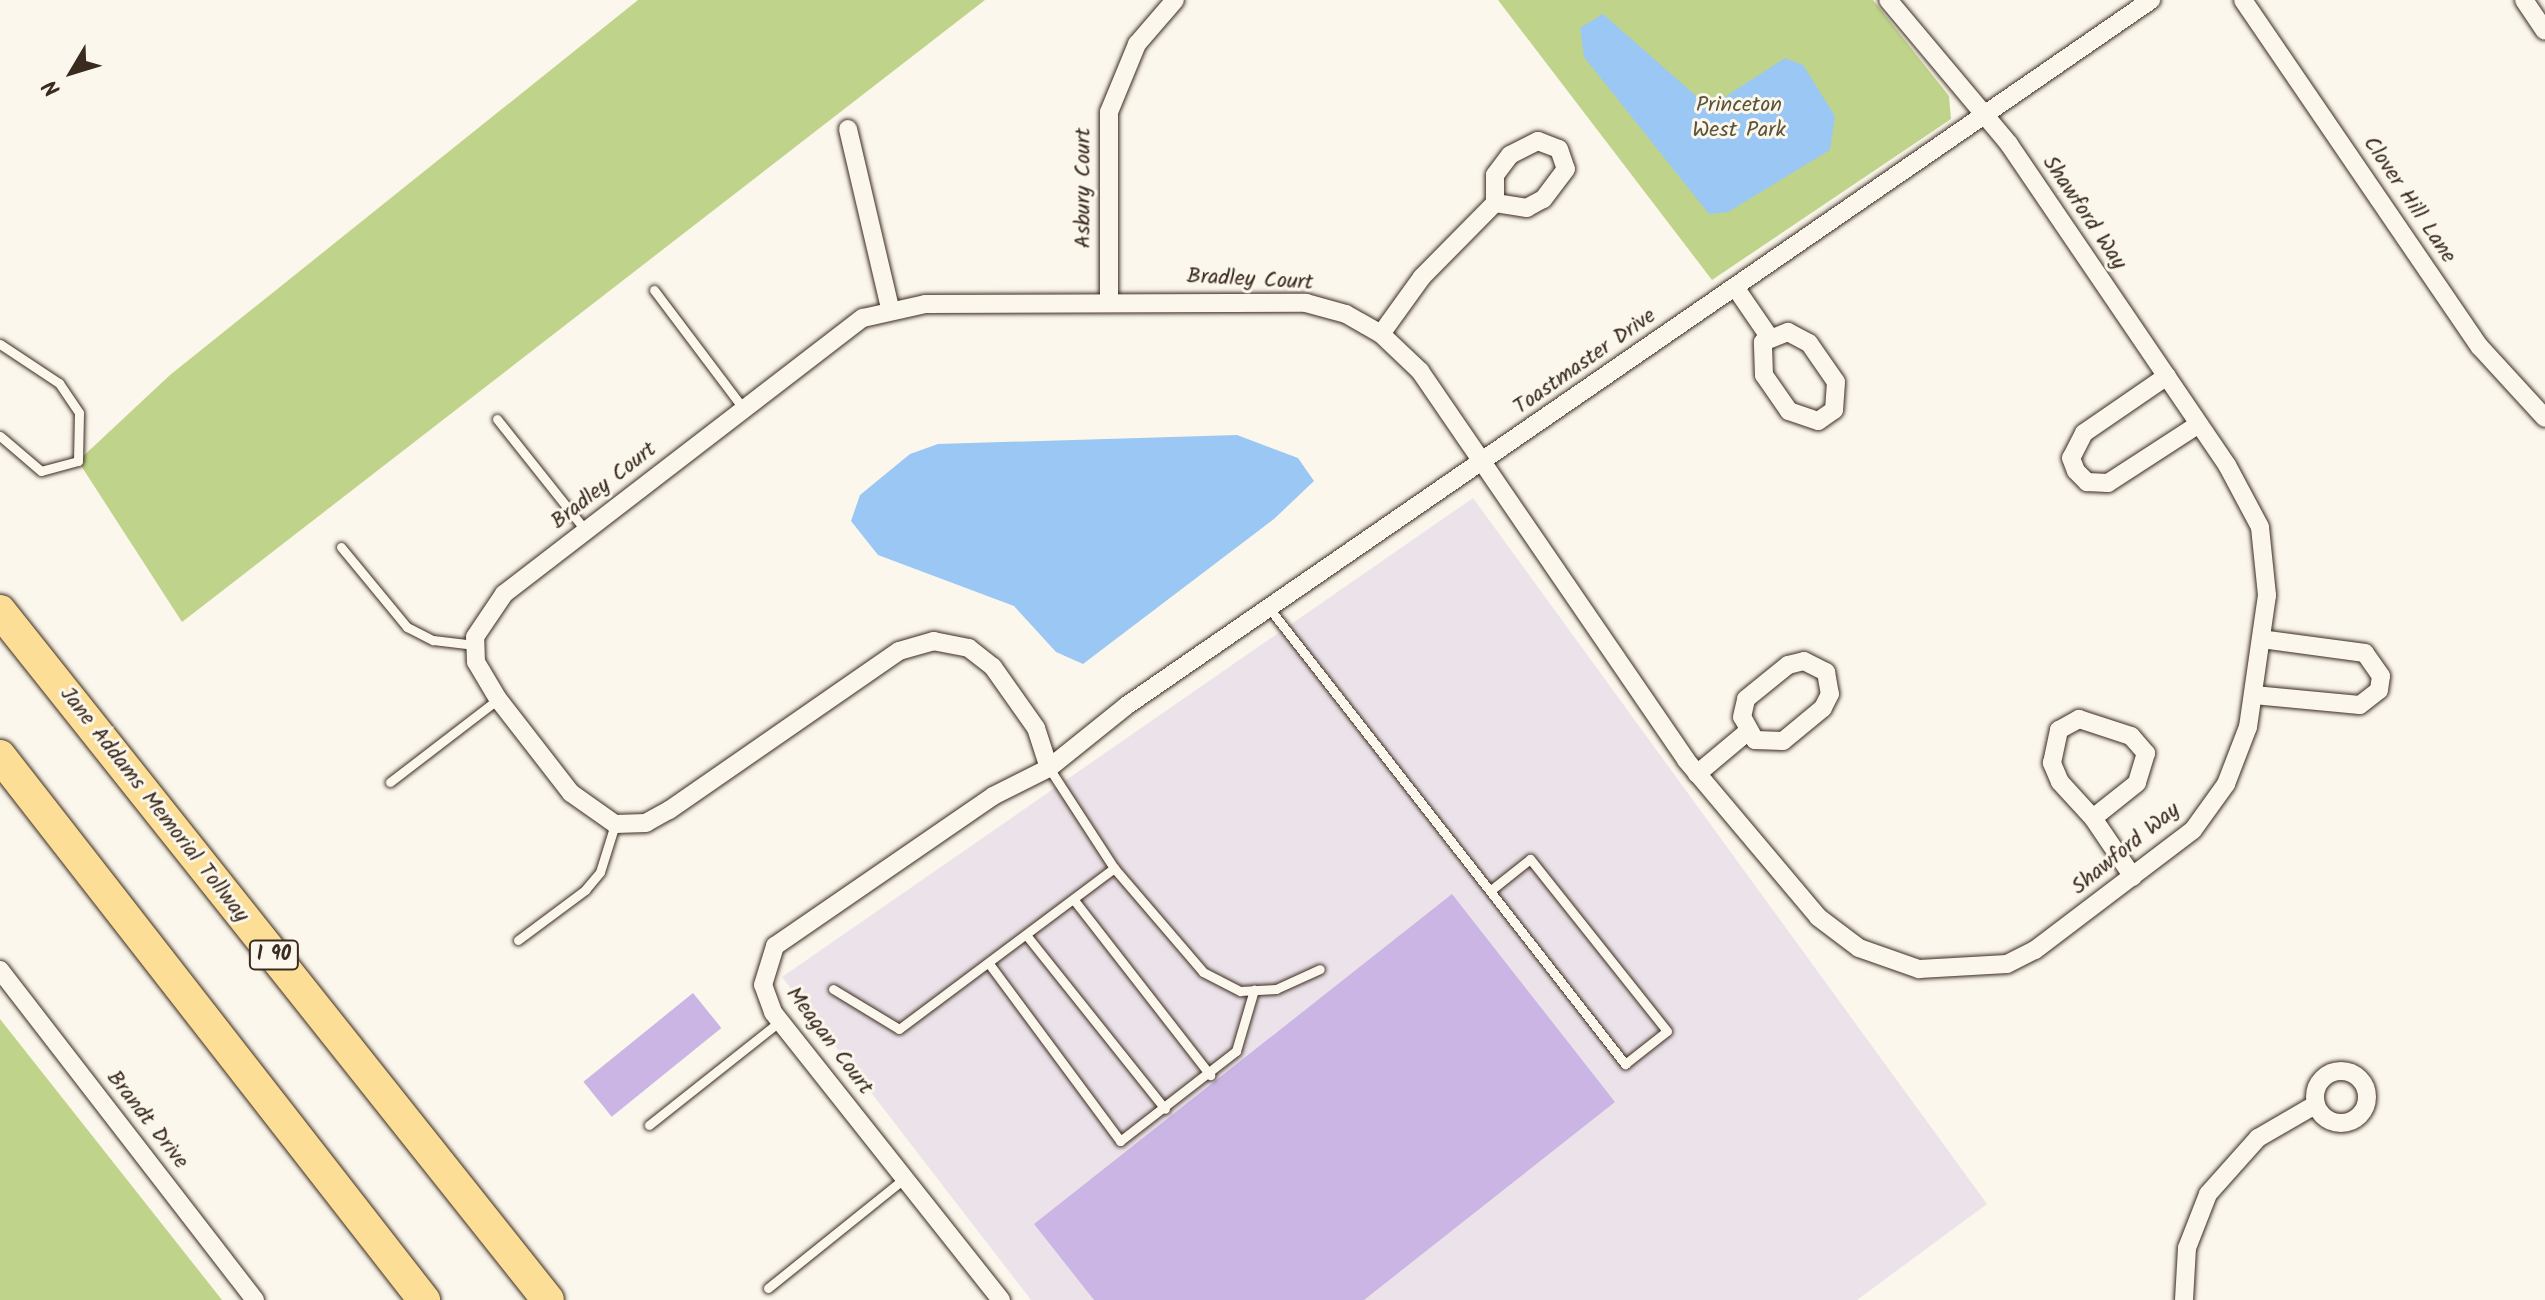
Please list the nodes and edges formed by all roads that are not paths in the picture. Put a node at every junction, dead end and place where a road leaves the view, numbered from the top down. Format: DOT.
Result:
graph roads {
  1 [pos="1175,0"];
  2 [pos="1888,0"];
  3 [pos="2151,0"];
  4 [pos="2243,0"];
  5 [pos="2524,0"];
  6 [pos="2545,31"];
  7 [pos="1981,117"];
  8 [pos="848,129"];
  9 [pos="1495,203"];
  10 [pos="1735,287"];
  11 [pos="654,290"];
  12 [pos="1109,300"];
  13 [pos="890,308"];
  14 [pos="1381,334"];
  15 [pos="1768,335"];
  16 [pos="0,344"];
  17 [pos="2167,376"];
  18 [pos="743,408"];
  19 [pos="2545,418"];
  20 [pos="497,419"];
  21 [pos="2199,424"];
  22 [pos="0,436"];
  23 [pos="1480,463"];
  24 [pos="586,531"];
  25 [pos="341,547"];
  26 [pos="1269,608"];
  27 [pos="0,611"];
  28 [pos="2262,639"];
  29 [pos="475,645"];
  30 [pos="2254,695"];
  31 [pos="498,699"];
  32 [pos="1746,733"];
  33 [pos="0,756"];
  34 [pos="1049,768"];
  35 [pos="1697,774"];
  36 [pos="390,782"];
  37 [pos="2093,818"];
  38 [pos="615,824"];
  39 [pos="1114,868"];
  40 [pos="2133,877"];
  41 [pos="1491,890"];
  42 [pos="1074,900"];
  43 [pos="1027,936"];
  44 [pos="518,940"];
  45 [pos="990,965"];
  46 [pos="1320,969"];
  47 [pos="0,970"];
  48 [pos="833,989"];
  49 [pos="1254,990"];
  50 [pos="780,1021"];
  51 [pos="1210,1075"];
  52 [pos="2315,1105"];
  53 [pos="1165,1109"];
  54 [pos="649,1125"];
  55 [pos="905,1178"];
  56 [pos="768,1288"];
  57 [pos="255,1300"];
  58 [pos="424,1300"];
  59 [pos="548,1300"];
  60 [pos="1001,1300"];
  61 [pos="2184,1300"];
  1 -- 12 [label="street, Asbury Court"];
  2 -- 7 [label="street, Shawford Way"];
  3 -- 7 [label="street, Toastmaster Drive"];
  4 -- 19 [label="street, Clover Hill Lane"];
  5 -- 6 [label="street"];
  7 -- 10 [label="street, Toastmaster Drive"];
  7 -- 17 [label="street, Shawford Way"];
  8 -- 13 [label="street"];
  9 -- 14 [label="street"];
  10 -- 15 [label="street"];
  10 -- 23 [label="street, Toastmaster Drive"];
  11 -- 18 [label="lane"];
  12 -- 13 [label="street, Bradley Court"];
  12 -- 14 [label="street, Bradley Court"];
  13 -- 18 [label="street, Bradley Court"];
  14 -- 23 [label="street, Bradley Court"];
  15 -- 15 [label="street"];
  16 -- 22 [label="lane"];
  17 -- 21 [label="street, Shawford Way"];
  17 -- 21 [label="street"];
  18 -- 24 [label="street, Bradley Court"];
  20 -- 24 [label="lane"];
  21 -- 28 [label="street, Shawford Way"];
  23 -- 26 [label="street, Toastmaster Drive"];
  23 -- 35 [label="street, Shawford Way"];
  24 -- 29 [label="street, Bradley Court"];
  25 -- 29 [label="lane"];
  26 -- 34 [label="street, Toastmaster Drive"];
  26 -- 41 [label="lane"];
  27 -- 59 [label="highway, Jane Addams Memorial Tollway / I 90"];
  28 -- 30 [label="street, Shawford Way"];
  28 -- 30 [label="street"];
  29 -- 31 [label="street"];
  30 -- 40 [label="street, Shawford Way"];
  31 -- 36 [label="lane"];
  31 -- 38 [label="street"];
  32 -- 32 [label="street"];
  32 -- 35 [label="street"];
  33 -- 58 [label="highway"];
  34 -- 38 [label="street"];
  34 -- 39 [label="lane"];
  34 -- 50 [label="street, Meagan Court"];
  35 -- 40 [label="street, Shawford Way"];
  37 -- 37 [label="street"];
  37 -- 40 [label="street"];
  38 -- 44 [label="lane"];
  39 -- 42 [label="lane"];
  39 -- 49 [label="lane"];
  41 -- 41 [label="lane"];
  42 -- 43 [label="lane"];
  42 -- 51 [label="lane"];
  43 -- 45 [label="lane"];
  43 -- 53 [label="lane"];
  45 -- 48 [label="lane"];
  45 -- 53 [label="lane"];
  46 -- 49 [label="lane"];
  47 -- 57 [label="street, Brandt Drive"];
  49 -- 51 [label="lane"];
  50 -- 54 [label="lane"];
  50 -- 55 [label="street, Meagan Court"];
  51 -- 53 [label="lane"];
  52 -- 61 [label="street"];
  55 -- 56 [label="lane"];
  55 -- 60 [label="street, Meagan Court"];
}
